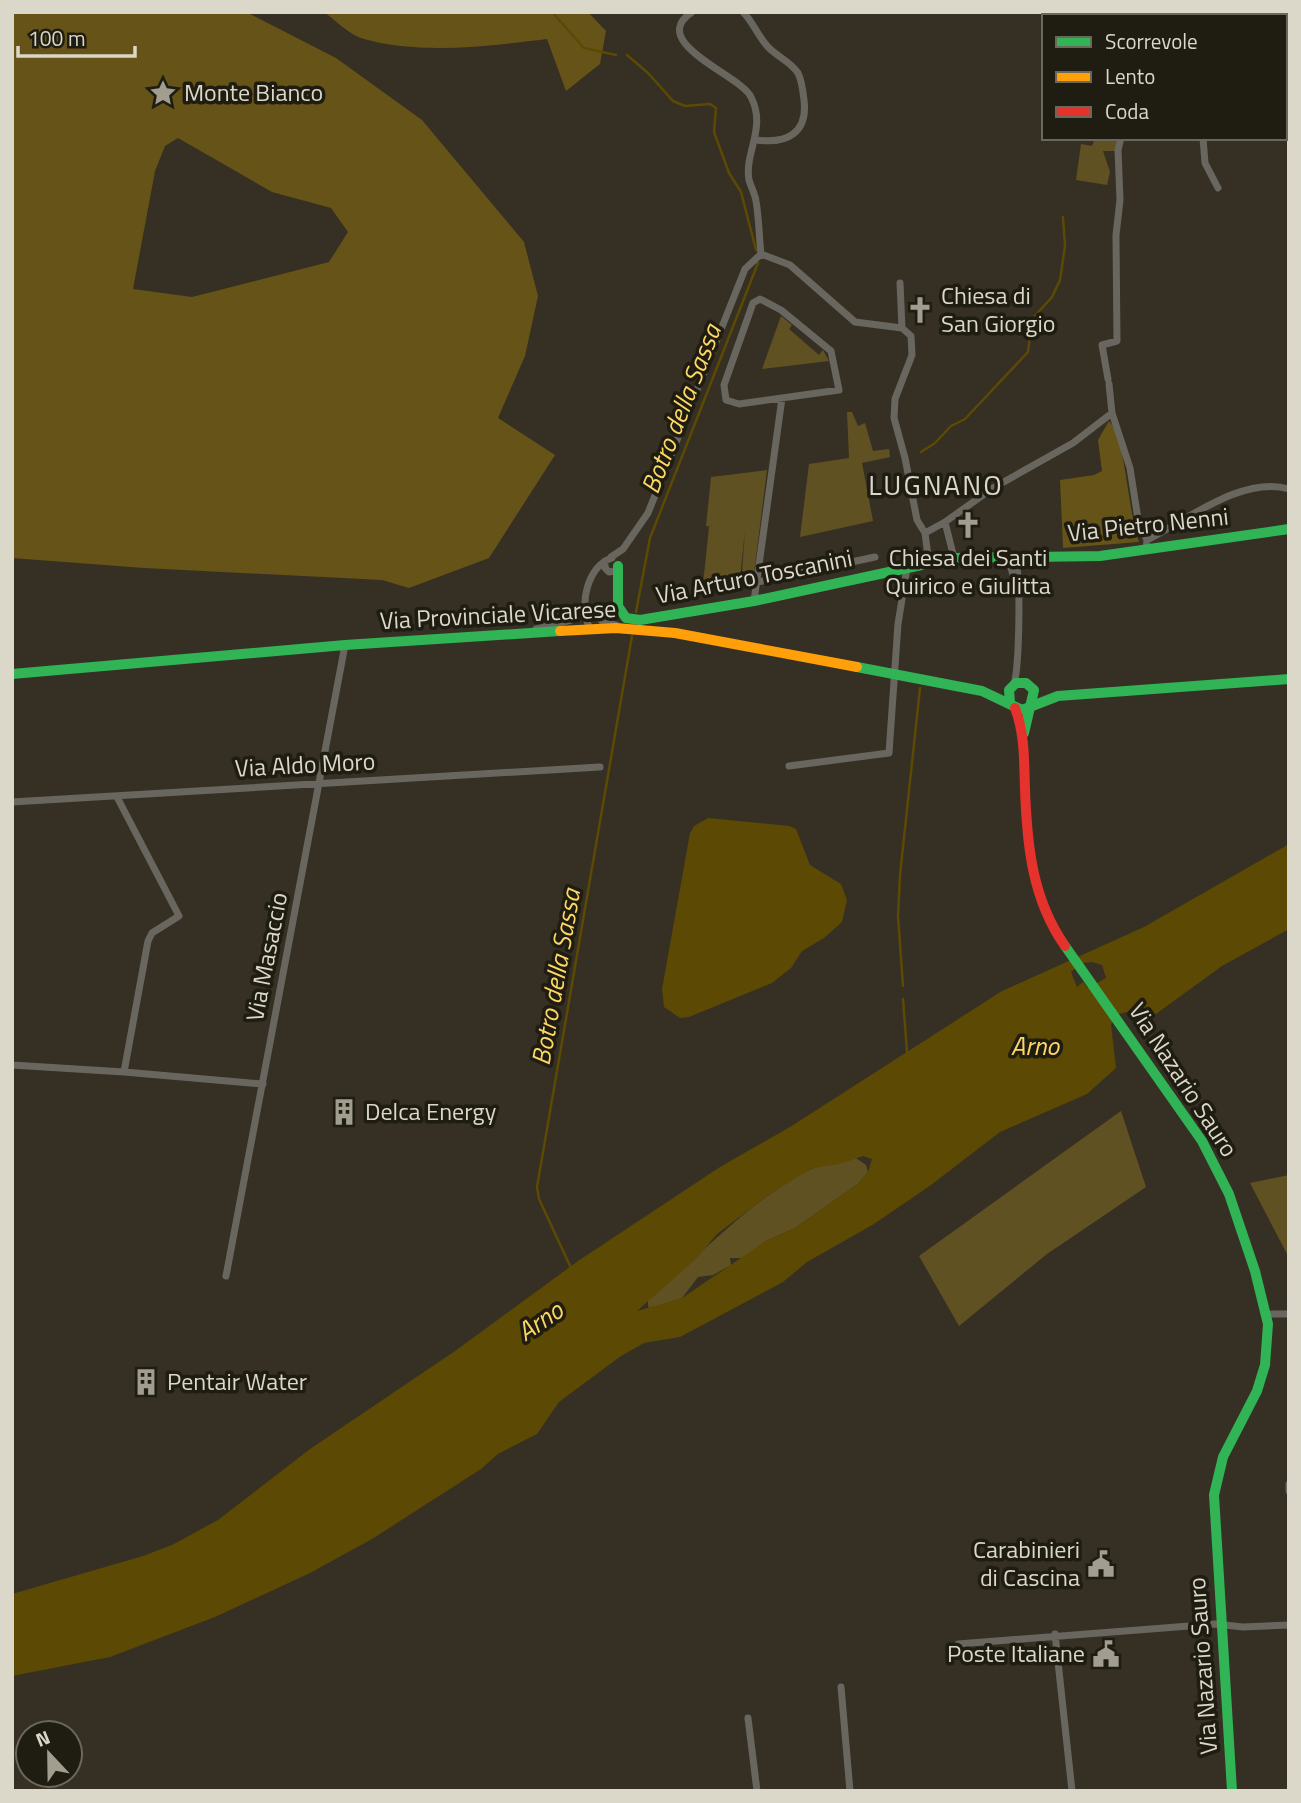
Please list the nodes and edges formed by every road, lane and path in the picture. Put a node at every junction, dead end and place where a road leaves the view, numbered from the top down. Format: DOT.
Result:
graph roads {
  1 [pos="692,12"];
  2 [pos="743,12"];
  3 [pos="757,140"];
  4 [pos="1121,140"];
  5 [pos="1126,140"];
  6 [pos="1203,140"];
  7 [pos="1118,158"];
  8 [pos="1218,188"];
  9 [pos="761,254"];
  10 [pos="900,283"];
  11 [pos="902,328"];
  12 [pos="782,398"];
  13 [pos="1112,413"];
  14 [pos="1289,489"];
  15 [pos="945,522"];
  16 [pos="1289,529"];
  17 [pos="925,533"];
  18 [pos="1146,545"];
  19 [pos="1011,556"];
  20 [pos="1030,556"];
  21 [pos="875,557"];
  22 [pos="954,558"];
  23 [pos="929,564"];
  24 [pos="612,567"];
  25 [pos="907,568"];
  26 [pos="1018,572"];
  27 [pos="758,582"];
  28 [pos="589,588"];
  29 [pos="1016,590"];
  30 [pos="754,601"];
  31 [pos="585,604"];
  32 [pos="593,612"];
  33 [pos="590,628"];
  34 [pos="644,630"];
  35 [pos="524,632"];
  36 [pos="345,645"];
  37 [pos="1019,659"];
  38 [pos="12,674"];
  39 [pos="894,675"];
  40 [pos="1289,679"];
  41 [pos="1012,686"];
  42 [pos="1032,687"];
  43 [pos="982,691"];
  44 [pos="1058,696"];
  45 [pos="1013,706"];
  46 [pos="1031,706"];
  47 [pos="1023,739"];
  48 [pos="789,766"];
  49 [pos="600,767"];
  50 [pos="319,783"];
  51 [pos="117,797"];
  52 [pos="12,802"];
  53 [pos="12,1065"];
  54 [pos="124,1072"];
  55 [pos="263,1084"];
  56 [pos="226,1276"];
  57 [pos="1272,1314"];
  58 [pos="1289,1314"];
  59 [pos="1289,1484"];
  60 [pos="1289,1491"];
  61 [pos="1222,1623"];
  62 [pos="1289,1625"];
  63 [pos="1055,1634"];
  64 [pos="958,1644"];
  65 [pos="841,1687"];
  66 [pos="748,1718"];
  67 [pos="1234,1788"];
  68 [pos="757,1791"];
  69 [pos="850,1791"];
  70 [pos="1072,1791"];
  1 -- 3 [label="street"];
  2 -- 3 [label="street"];
  3 -- 9 [label="street"];
  4 -- 7 [label="street"];
  5 -- 7 [label="street"];
  6 -- 8 [label="street"];
  7 -- 13 [label="street"];
  9 -- 11 [label="street"];
  9 -- 24 [label="street"];
  10 -- 11 [label="street"];
  11 -- 17 [label="street"];
  12 -- 12 [label="street"];
  12 -- 27 [label="street"];
  13 -- 15 [label="street"];
  13 -- 18 [label="street"];
  14 -- 18 [label="street"];
  15 -- 17 [label="street"];
  15 -- 22 [label="street"];
  16 -- 18 [label="main road, Via Pietro Nenni"];
  17 -- 23 [label="street"];
  18 -- 20 [label="main road, Via Pietro Nenni"];
  19 -- 20 [label="main road, Via Pietro Nenni"];
  19 -- 22 [label="main road, Via Pietro Nenni"];
  19 -- 26 [label="street"];
  19 -- 29 [label="street"];
  20 -- 26 [label="street"];
  21 -- 27 [label="street"];
  22 -- 23 [label="main road, Via Pietro Nenni"];
  23 -- 25 [label="main road, Via Arturo Toscanini"];
  24 -- 28 [label="street"];
  24 -- 30 [label="main road, Via Arturo Toscanini"];
  25 -- 30 [label="main road, Via Arturo Toscanini"];
  25 -- 39 [label="street"];
  26 -- 29 [label="street"];
  27 -- 30 [label="street"];
  28 -- 31 [label="street"];
  28 -- 32 [label="street"];
  29 -- 37 [label="street"];
  31 -- 33 [label="street"];
  31 -- 35 [label="street"];
  32 -- 33 [label="street"];
  32 -- 34 [label="street"];
  33 -- 34 [label="main road, Via Provinciale Vicarese"];
  33 -- 35 [label="main road, Via Provinciale Vicarese"];
  34 -- 39 [label="main road, Via Provinciale Vicarese"];
  35 -- 36 [label="main road, Via Provinciale Vicarese"];
  36 -- 38 [label="main road, Via Provinciale Vicarese"];
  36 -- 50 [label="street, Via Masaccio"];
  37 -- 41 [label="street"];
  37 -- 42 [label="street"];
  39 -- 43 [label="main road, Via Provinciale Vicarese"];
  39 -- 48 [label="street"];
  40 -- 44 [label="main road"];
  41 -- 42 [label="main road"];
  41 -- 43 [label="main road, Via Provinciale Vicarese"];
  41 -- 45 [label="main road"];
  42 -- 44 [label="main road"];
  42 -- 46 [label="main road"];
  43 -- 45 [label="main road, Via Provinciale Vicarese"];
  44 -- 46 [label="main road"];
  45 -- 46 [label="main road"];
  45 -- 47 [label="main road, Via Nazario Sauro"];
  46 -- 47 [label="main road, Via Nazario Sauro"];
  47 -- 61 [label="main road, Via Nazario Sauro"];
  49 -- 50 [label="street, Via Aldo Moro"];
  50 -- 51 [label="street, Via Aldo Moro"];
  50 -- 55 [label="street, Via Masaccio"];
  51 -- 52 [label="street, Via Aldo Moro"];
  51 -- 54 [label="street"];
  53 -- 54 [label="street"];
  54 -- 55 [label="street"];
  55 -- 56 [label="street, Via Masaccio"];
  57 -- 58 [label="street"];
  59 -- 60 [label="street"];
  61 -- 62 [label="street"];
  61 -- 63 [label="street"];
  61 -- 67 [label="main road, Via Nazario Sauro"];
  63 -- 64 [label="street"];
  63 -- 70 [label="street"];
  65 -- 69 [label="street"];
  66 -- 68 [label="street"];
}
